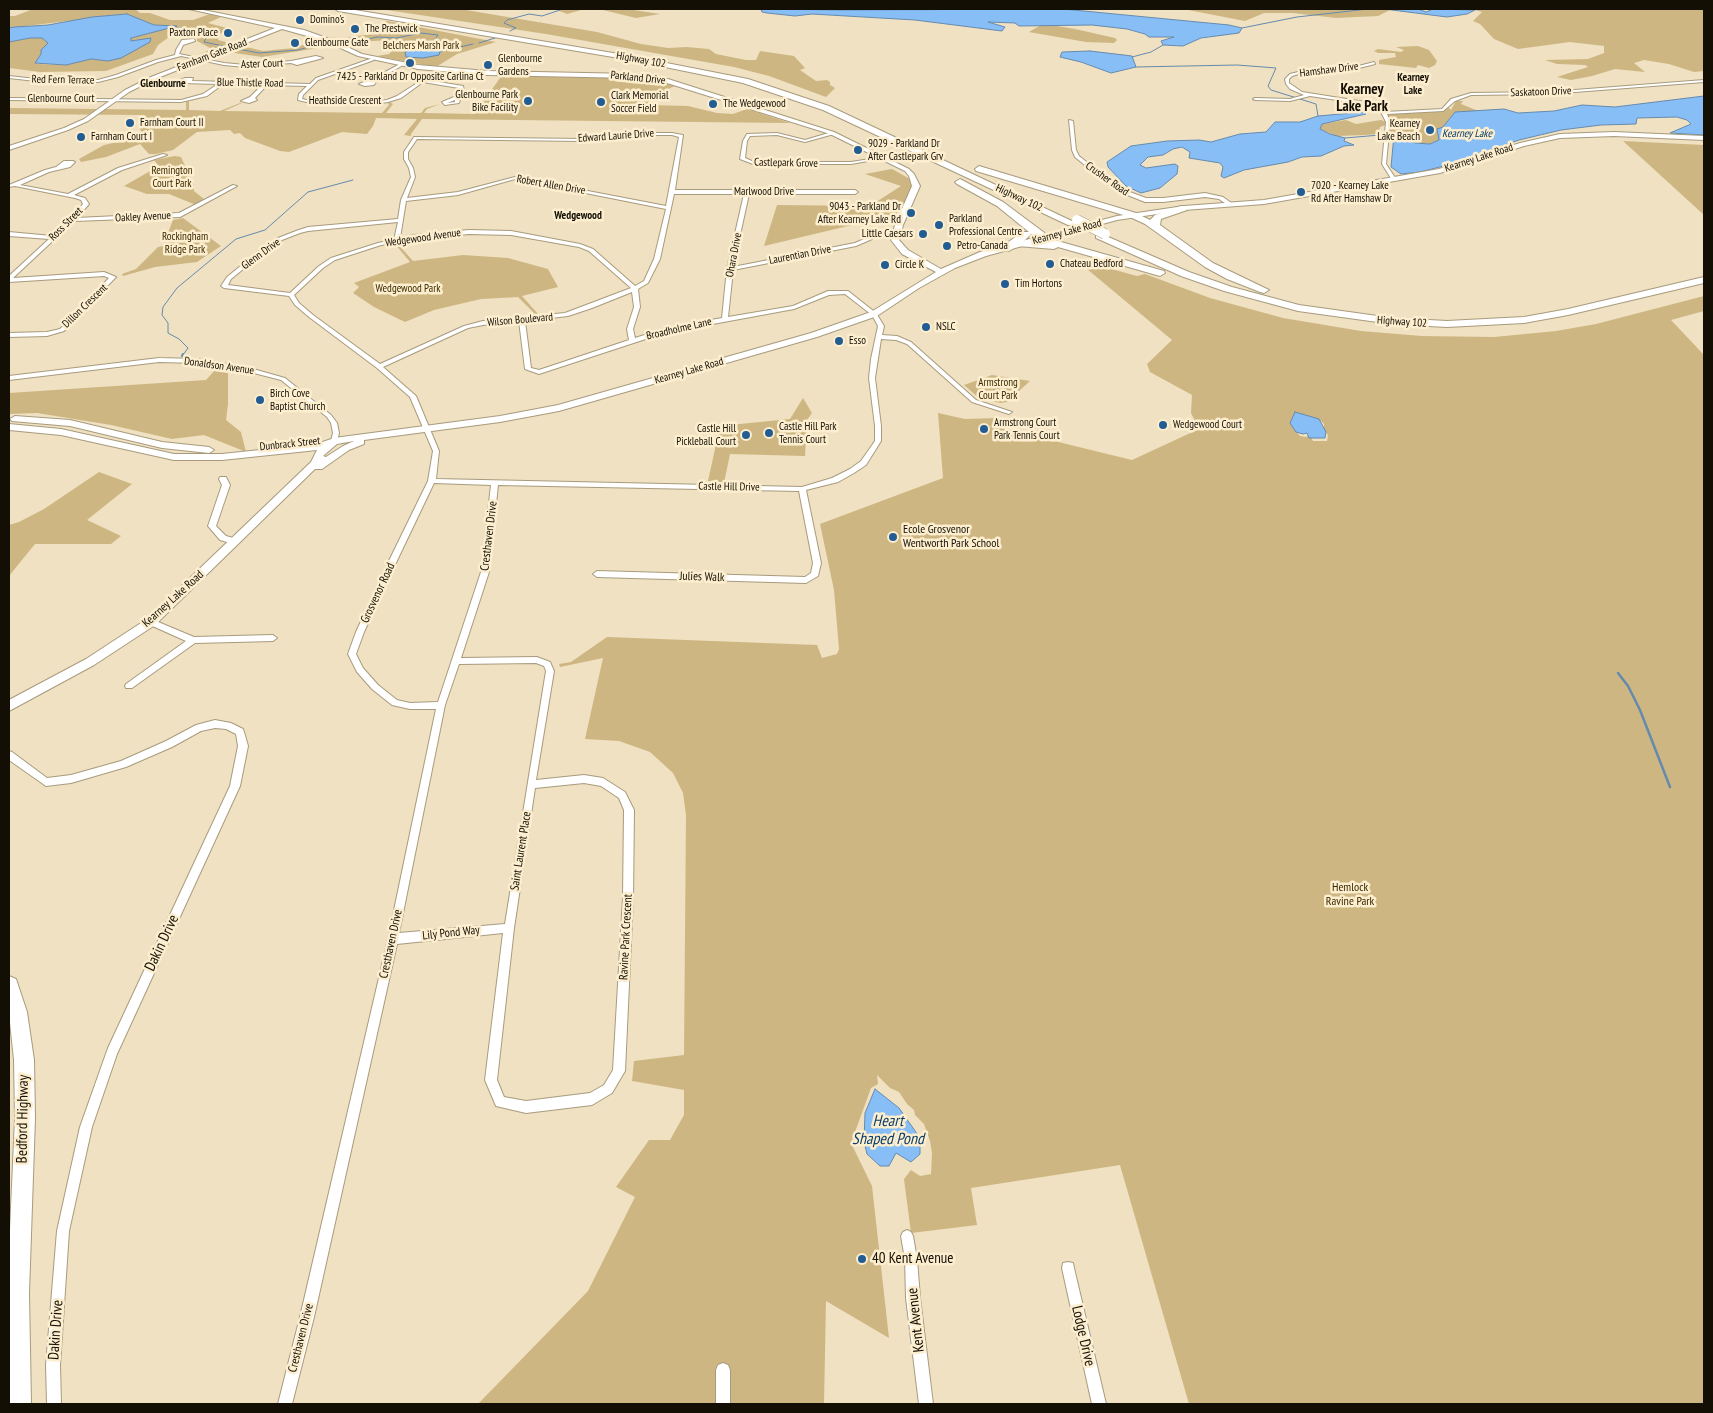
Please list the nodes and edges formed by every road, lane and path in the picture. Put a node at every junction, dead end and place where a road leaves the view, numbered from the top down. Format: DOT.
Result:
graph roads {
  1 [pos="192,9"];
  2 [pos="338,9"];
  3 [pos="355,9"];
  4 [pos="282,28"];
  5 [pos="183,44"];
  6 [pos="177,55"];
  7 [pos="203,58"];
  8 [pos="373,59"];
  9 [pos="292,62"];
  10 [pos="1374,63"];
  11 [pos="401,65"];
  12 [pos="439,70"];
  13 [pos="9,77"];
  14 [pos="375,80"];
  15 [pos="1704,81"];
  16 [pos="189,82"];
  17 [pos="422,82"];
  18 [pos="222,83"];
  19 [pos="267,83"];
  20 [pos="311,84"];
  21 [pos="1308,95"];
  22 [pos="252,98"];
  23 [pos="456,98"];
  24 [pos="9,99"];
  25 [pos="1255,99"];
  26 [pos="114,100"];
  27 [pos="1383,113"];
  28 [pos="841,115"];
  29 [pos="1072,121"];
  30 [pos="870,123"];
  31 [pos="832,134"];
  32 [pos="1704,138"];
  33 [pos="9,148"];
  34 [pos="165,155"];
  35 [pos="883,158"];
  36 [pos="58,167"];
  37 [pos="1394,179"];
  38 [pos="12,185"];
  39 [pos="235,186"];
  40 [pos="672,192"];
  41 [pos="748,192"];
  42 [pos="855,192"];
  43 [pos="68,196"];
  44 [pos="404,200"];
  45 [pos="1231,205"];
  46 [pos="668,208"];
  47 [pos="1184,208"];
  48 [pos="1133,215"];
  49 [pos="73,220"];
  50 [pos="399,220"];
  51 [pos="1074,222"];
  52 [pos="1027,226"];
  53 [pos="1161,232"];
  54 [pos="9,234"];
  55 [pos="1102,235"];
  56 [pos="53,238"];
  57 [pos="1044,238"];
  58 [pos="869,239"];
  59 [pos="397,240"];
  60 [pos="1020,244"];
  61 [pos="1064,247"];
  62 [pos="1005,248"];
  63 [pos="730,269"];
  64 [pos="940,271"];
  65 [pos="1704,273"];
  66 [pos="9,280"];
  67 [pos="1704,280"];
  68 [pos="635,289"];
  69 [pos="291,295"];
  70 [pos="1334,307"];
  71 [pos="1298,308"];
  72 [pos="874,314"];
  73 [pos="725,319"];
  74 [pos="522,320"];
  75 [pos="9,336"];
  76 [pos="880,337"];
  77 [pos="632,340"];
  78 [pos="379,367"];
  79 [pos="9,378"];
  80 [pos="1009,412"];
  81 [pos="9,418"];
  82 [pos="9,427"];
  83 [pos="426,429"];
  84 [pos="379,434"];
  85 [pos="334,441"];
  86 [pos="285,451"];
  87 [pos="302,477"];
  88 [pos="224,479"];
  89 [pos="432,481"];
  90 [pos="495,484"];
  91 [pos="802,489"];
  92 [pos="234,541"];
  93 [pos="597,574"];
  94 [pos="151,622"];
  95 [pos="273,638"];
  96 [pos="193,640"];
  97 [pos="455,661"];
  98 [pos="129,686"];
  99 [pos="441,705"];
  100 [pos="9,706"];
  101 [pos="9,755"];
  102 [pos="531,785"];
  103 [pos="509,928"];
  104 [pos="393,939"];
  105 [pos="9,985"];
  106 [pos="526,1106"];
  107 [pos="907,1236"];
  108 [pos="1068,1268"];
  109 [pos="723,1370"];
  110 [pos="19,1404"];
  111 [pos="54,1404"];
  112 [pos="285,1404"];
  113 [pos="723,1404"];
  114 [pos="926,1404"];
  115 [pos="1099,1404"];
  1 -- 4 [label="main road, Parkland Drive"];
  2 -- 28 [label="highway, Highway 102"];
  3 -- 30 [label="highway, Highway 102"];
  4 -- 7 [label="main road, Farnham Gate Road"];
  4 -- 8 [label="main road, Parkland Drive"];
  5 -- 6 [label="street"];
  6 -- 7 [label="street, Red Fern Terrace"];
  6 -- 13 [label="street, Red Fern Terrace"];
  7 -- 9 [label="street, Aster Court"];
  7 -- 26 [label="main road, Farnham Gate Road"];
  8 -- 11 [label="main road, Parkland Drive"];
  8 -- 20 [label="street, Heathside Crescent"];
  9 -- 9 [label="street, Aster Court"];
  10 -- 21 [label="street, Hamshaw Drive"];
  11 -- 12 [label="main road, Parkland Drive"];
  11 -- 14 [label="street"];
  12 -- 17 [label="street, Heathside Crescent"];
  12 -- 31 [label="main road, Parkland Drive"];
  15 -- 27 [label="street, Saskatoon Drive"];
  16 -- 18 [label="street, Blue Thistle Road"];
  17 -- 20 [label="street, Heathside Crescent"];
  17 -- 23 [label="street"];
  18 -- 19 [label="street, Blue Thistle Road"];
  18 -- 26 [label="street, Glenbourne Court"];
  19 -- 20 [label="street, Blue Thistle Road"];
  19 -- 22 [label="street"];
  21 -- 25 [label="street"];
  21 -- 27 [label="street, Hamshaw Drive"];
  24 -- 26 [label="street, Glenbourne Court"];
  26 -- 33 [label="main road, Farnham Gate Road"];
  27 -- 37 [label="street"];
  28 -- 51 [label="highway, Highway 102"];
  28 -- 52 [label="highway"];
  29 -- 45 [label="street, Crusher Road"];
  30 -- 48 [label="highway"];
  30 -- 51 [label="highway, Highway 102"];
  31 -- 35 [label="main road, Parkland Drive"];
  31 -- 35 [label="street, Castlepark Grove"];
  32 -- 37 [label="main road, Kearney Lake Road"];
  34 -- 43 [label="street"];
  35 -- 64 [label="main road, Parkland Drive"];
  36 -- 38 [label="street"];
  37 -- 45 [label="main road, Kearney Lake Road"];
  38 -- 43 [label="street, Ross Street"];
  39 -- 49 [label="street, Oakley Avenue"];
  40 -- 41 [label="street, Marlwood Drive"];
  40 -- 44 [label="street, Edward Laurie Drive"];
  40 -- 46 [label="street, Edward Laurie Drive"];
  41 -- 42 [label="street, Marlwood Drive"];
  41 -- 63 [label="street, Ohara Drive"];
  43 -- 49 [label="street, Ross Street"];
  44 -- 46 [label="street, Robert Allen Drive"];
  44 -- 50 [label="street"];
  45 -- 47 [label="main road, Kearney Lake Road"];
  46 -- 68 [label="street, Edward Laurie Drive"];
  47 -- 48 [label="main road, Kearney Lake Road"];
  47 -- 53 [label="highway"];
  48 -- 53 [label="highway"];
  48 -- 57 [label="main road, Kearney Lake Road"];
  49 -- 56 [label="street, Ross Street"];
  50 -- 59 [label="street"];
  50 -- 69 [label="street, Glenn Drive"];
  51 -- 55 [label="highway, Highway 102"];
  52 -- 57 [label="highway"];
  52 -- 62 [label="highway"];
  53 -- 70 [label="highway"];
  54 -- 56 [label="street"];
  55 -- 70 [label="highway, Highway 102"];
  55 -- 71 [label="highway, Highway 102"];
  56 -- 66 [label="street, Ross Street"];
  57 -- 60 [label="main road, Kearney Lake Road"];
  57 -- 61 [label="highway"];
  58 -- 63 [label="street, Laurentian Drive"];
  59 -- 68 [label="street, Wedgewood Avenue"];
  59 -- 69 [label="street, Wedgewood Avenue"];
  60 -- 61 [label="highway"];
  60 -- 62 [label="main road, Kearney Lake Road"];
  61 -- 71 [label="highway"];
  62 -- 64 [label="main road, Kearney Lake Road"];
  63 -- 73 [label="street, Ohara Drive"];
  64 -- 72 [label="main road, Kearney Lake Road"];
  65 -- 70 [label="highway, Highway 102"];
  66 -- 75 [label="street, Dillon Crescent"];
  67 -- 71 [label="highway, Highway 102"];
  68 -- 74 [label="street, Wilson Boulevard"];
  68 -- 77 [label="street"];
  69 -- 78 [label="street"];
  72 -- 73 [label="street, Broadholme Lane"];
  72 -- 76 [label="street, Castle Hill Drive"];
  72 -- 83 [label="main road, Kearney Lake Road"];
  73 -- 77 [label="street, Broadholme Lane"];
  74 -- 77 [label="street, Broadholme Lane"];
  74 -- 78 [label="street, Wilson Boulevard"];
  76 -- 80 [label="street"];
  76 -- 91 [label="street, Castle Hill Drive"];
  78 -- 83 [label="street"];
  79 -- 85 [label="street, Donaldson Avenue"];
  81 -- 85 [label="main road, Dunbrack Street"];
  82 -- 86 [label="main road, Dunbrack Street"];
  83 -- 84 [label="main road, Kearney Lake Road"];
  83 -- 89 [label="street, Grosvenor Road"];
  84 -- 85 [label="main road, Kearney Lake Road"];
  84 -- 87 [label="main road"];
  85 -- 86 [label="main road, Dunbrack Street"];
  85 -- 87 [label="main road, Kearney Lake Road"];
  86 -- 87 [label="main road"];
  87 -- 92 [label="main road, Kearney Lake Road"];
  88 -- 92 [label="street"];
  89 -- 90 [label="street, Castle Hill Drive"];
  89 -- 99 [label="street, Grosvenor Road"];
  90 -- 91 [label="street, Castle Hill Drive"];
  90 -- 97 [label="street, Cresthaven Drive"];
  91 -- 93 [label="street, Julies Walk"];
  92 -- 94 [label="main road, Kearney Lake Road"];
  94 -- 96 [label="street"];
  94 -- 100 [label="main road, Kearney Lake Road"];
  95 -- 96 [label="street"];
  96 -- 98 [label="street"];
  97 -- 99 [label="street, Cresthaven Drive"];
  97 -- 102 [label="street, Saint Laurent Place"];
  99 -- 104 [label="street, Cresthaven Drive"];
  101 -- 111 [label="street, Dakin Drive"];
  102 -- 103 [label="street, Saint Laurent Place"];
  102 -- 106 [label="street, Ravine Park Crescent"];
  103 -- 104 [label="street, Lily Pond Way"];
  103 -- 106 [label="street, Saint Laurent Place"];
  104 -- 112 [label="street, Cresthaven Drive"];
  105 -- 110 [label="main road, Bedford Highway"];
  107 -- 114 [label="street, Kent Avenue"];
  108 -- 115 [label="street, Lodge Drive"];
  109 -- 113 [label="street"];
}
